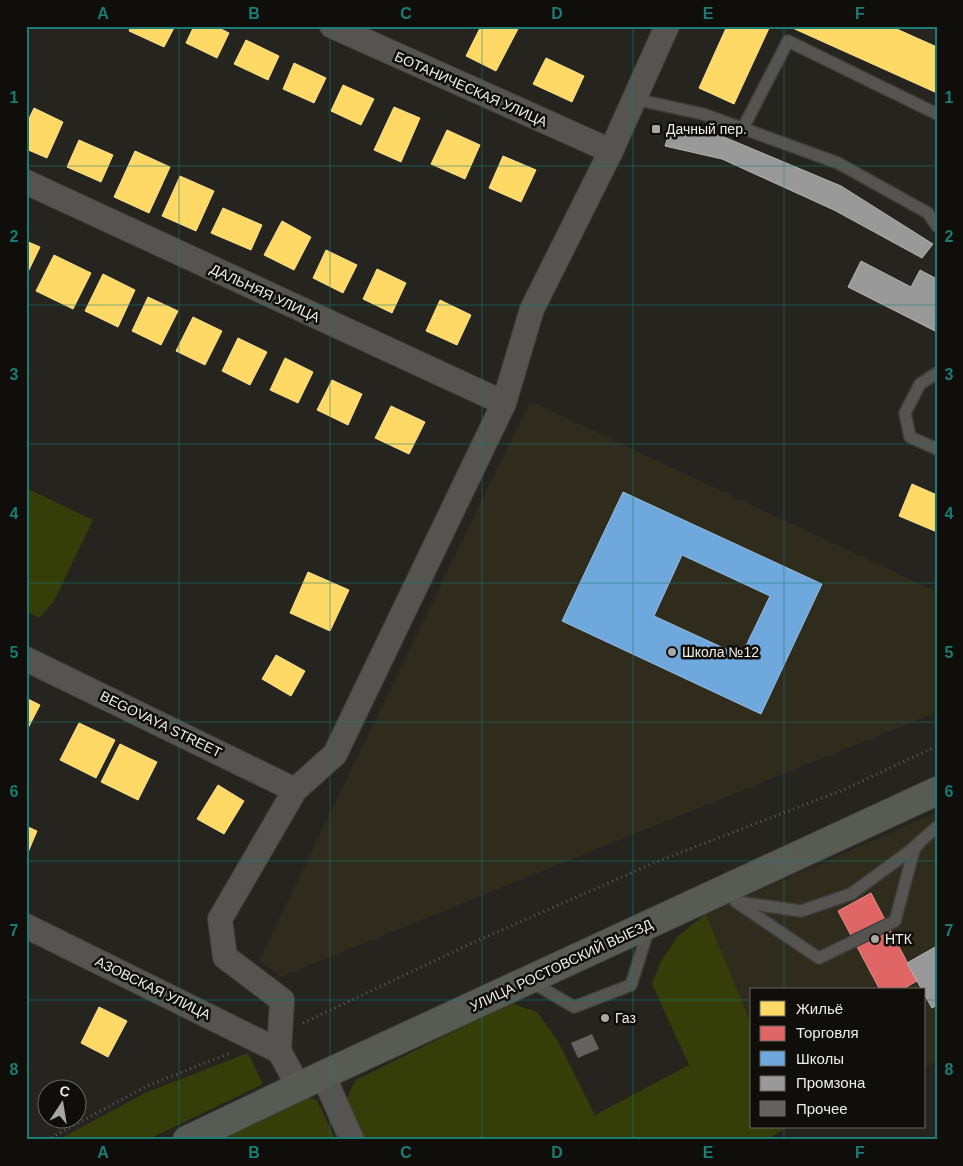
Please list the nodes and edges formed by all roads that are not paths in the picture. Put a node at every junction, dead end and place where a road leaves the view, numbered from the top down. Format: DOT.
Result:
graph roads {
  1 [pos="332,26"];
  2 [pos="667,26"];
  3 [pos="634,99"];
  4 [pos="937,114"];
  5 [pos="743,128"];
  6 [pos="610,151"];
  7 [pos="26,182"];
  8 [pos="937,226"];
  9 [pos="937,373"];
  10 [pos="504,403"];
  11 [pos="937,449"];
  12 [pos="26,658"];
  13 [pos="295,790"];
  14 [pos="937,791"];
  15 [pos="937,827"];
  16 [pos="937,836"];
  17 [pos="915,846"];
  18 [pos="707,898"];
  19 [pos="736,902"];
  20 [pos="650,924"];
  21 [pos="26,926"];
  22 [pos="529,980"];
  23 [pos="273,1042"];
  24 [pos="311,1081"];
  25 [pos="187,1140"];
  26 [pos="352,1140"];
  1 -- 6 [label="street, БОТАНИЧЕСКАЯ УЛИЦА"];
  2 -- 3 [label="street"];
  3 -- 5 [label="lane"];
  3 -- 6 [label="street"];
  4 -- 5 [label="lane"];
  5 -- 8 [label="lane"];
  6 -- 10 [label="street"];
  7 -- 10 [label="street, ДАЛЬНЯЯ УЛИЦА"];
  9 -- 11 [label="lane"];
  10 -- 13 [label="street"];
  12 -- 13 [label="street, BEGOVAYA STREET"];
  13 -- 23 [label="street"];
  14 -- 18 [label="main road, УЛИЦА РОСТОВСКИЙ ВЫЕЗД"];
  15 -- 17 [label="lane"];
  16 -- 17 [label="lane"];
  17 -- 19 [label="lane"];
  17 -- 19 [label="lane"];
  18 -- 19 [label="lane"];
  18 -- 20 [label="main road, УЛИЦА РОСТОВСКИЙ ВЫЕЗД"];
  20 -- 22 [label="main road, УЛИЦА РОСТОВСКИЙ ВЫЕЗД"];
  20 -- 22 [label="lane"];
  21 -- 23 [label="street, АЗОВСКАЯ УЛИЦА"];
  22 -- 24 [label="main road, УЛИЦА РОСТОВСКИЙ ВЫЕЗД"];
  23 -- 24 [label="street"];
  24 -- 25 [label="main road, УЛИЦА РОСТОВСКИЙ ВЫЕЗД"];
  24 -- 26 [label="street"];
}
